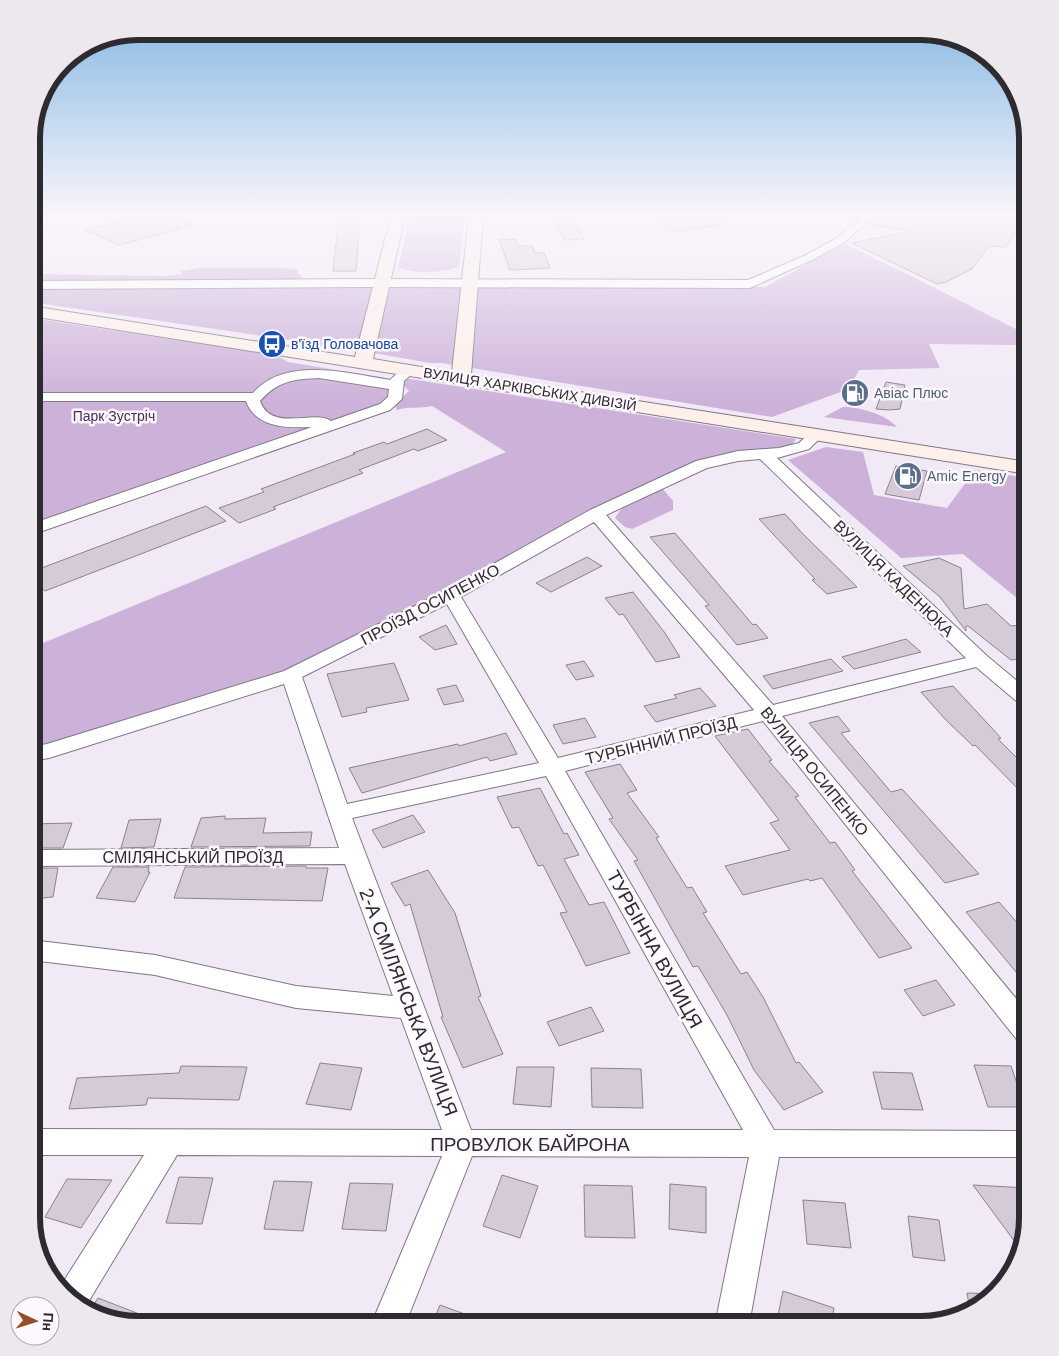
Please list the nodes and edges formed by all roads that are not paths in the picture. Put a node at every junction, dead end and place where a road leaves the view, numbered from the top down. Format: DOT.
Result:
graph roads {
  1 [pos="383,279"];
  2 [pos="470,279"];
  3 [pos="761,279"];
  4 [pos="382,283"];
  5 [pos="470,283"];
  6 [pos="40,285"];
  7 [pos="40,313"];
  8 [pos="363,363"];
  9 [pos="409,370"];
  10 [pos="461,378"];
  11 [pos="397,386"];
  12 [pos="40,397"];
  13 [pos="255,397"];
  14 [pos="368,413"];
  15 [pos="816,435"];
  16 [pos="763,453"];
  17 [pos="1019,467"];
  18 [pos="596,514"];
  19 [pos="40,527"];
  20 [pos="451,595"];
  21 [pos="980,660"];
  22 [pos="291,675"];
  23 [pos="1019,693"];
  24 [pos="768,713"];
  25 [pos="40,752"];
  26 [pos="552,766"];
  27 [pos="340,813"];
  28 [pos="354,856"];
  29 [pos="40,858"];
  30 [pos="40,951"];
  31 [pos="410,1008"];
  32 [pos="1019,1022"];
  33 [pos="40,1142"];
  34 [pos="168,1143"];
  35 [pos="462,1144"];
  36 [pos="766,1144"];
  37 [pos="1019,1144"];
  38 [pos="75,1293"];
  39 [pos="392,1316"];
  40 [pos="734,1316"];
  1 -- 4 [label="street"];
  2 -- 5 [label="street"];
  3 -- 5 [label="street"];
  4 -- 5 [label="street"];
  4 -- 6 [label="street"];
  4 -- 8 [label="street"];
  5 -- 10 [label="street"];
  7 -- 8 [label="street, ВУЛИЦЯ ХАРКІВСЬКИХ ДИВІЗІЙ"];
  8 -- 9 [label="street, ВУЛИЦЯ ХАРКІВСЬКИХ ДИВІЗІЙ"];
  9 -- 10 [label="street, ВУЛИЦЯ ХАРКІВСЬКИХ ДИВІЗІЙ"];
  9 -- 11 [label="street"];
  10 -- 15 [label="street, ВУЛИЦЯ ХАРКІВСЬКИХ ДИВІЗІЙ"];
  11 -- 13 [label="street"];
  11 -- 14 [label="street"];
  12 -- 13 [label="street"];
  13 -- 14 [label="street"];
  14 -- 19 [label="street"];
  15 -- 16 [label="street, ПРОЇЗД ОСИПЕНКО"];
  15 -- 17 [label="street, ВУЛИЦЯ ХАРКІВСЬКИХ ДИВІЗІЙ"];
  16 -- 18 [label="street, ПРОЇЗД ОСИПЕНКО"];
  16 -- 21 [label="street, ВУЛИЦЯ КАДЕНЮКА"];
  18 -- 20 [label="street, ПРОЇЗД ОСИПЕНКО"];
  18 -- 24 [label="street, ВУЛИЦЯ ОСИПЕНКО"];
  20 -- 22 [label="street, ПРОЇЗД ОСИПЕНКО"];
  20 -- 26 [label="street, ТУРБІННА ВУЛИЦЯ"];
  21 -- 23 [label="street, ВУЛИЦЯ КАДЕНЮКА"];
  21 -- 24 [label="street, ТУРБІННИЙ ПРОЇЗД"];
  22 -- 25 [label="street, ПРОЇЗД ОСИПЕНКО"];
  22 -- 27 [label="street, 2-А СМІЛЯНСЬКА ВУЛИЦЯ"];
  24 -- 26 [label="street, ТУРБІННИЙ ПРОЇЗД"];
  24 -- 32 [label="street, ВУЛИЦЯ ОСИПЕНКО"];
  26 -- 27 [label="street, ТУРБІННИЙ ПРОЇЗД"];
  26 -- 36 [label="street, ТУРБІННА ВУЛИЦЯ"];
  27 -- 28 [label="street, 2-А СМІЛЯНСЬКА ВУЛИЦЯ"];
  28 -- 29 [label="street, СМІЛЯНСЬКИЙ ПРОЇЗД"];
  28 -- 31 [label="street, 2-А СМІЛЯНСЬКА ВУЛИЦЯ"];
  30 -- 31 [label="street"];
  31 -- 35 [label="street, 2-А СМІЛЯНСЬКА ВУЛИЦЯ"];
  33 -- 34 [label="street, ПРОВУЛОК БАЙРОНА"];
  34 -- 35 [label="street, ПРОВУЛОК БАЙРОНА"];
  34 -- 38 [label="street"];
  35 -- 36 [label="street, ПРОВУЛОК БАЙРОНА"];
  35 -- 39 [label="street"];
  36 -- 37 [label="street, ПРОВУЛОК БАЙРОНА"];
  36 -- 40 [label="street"];
}
